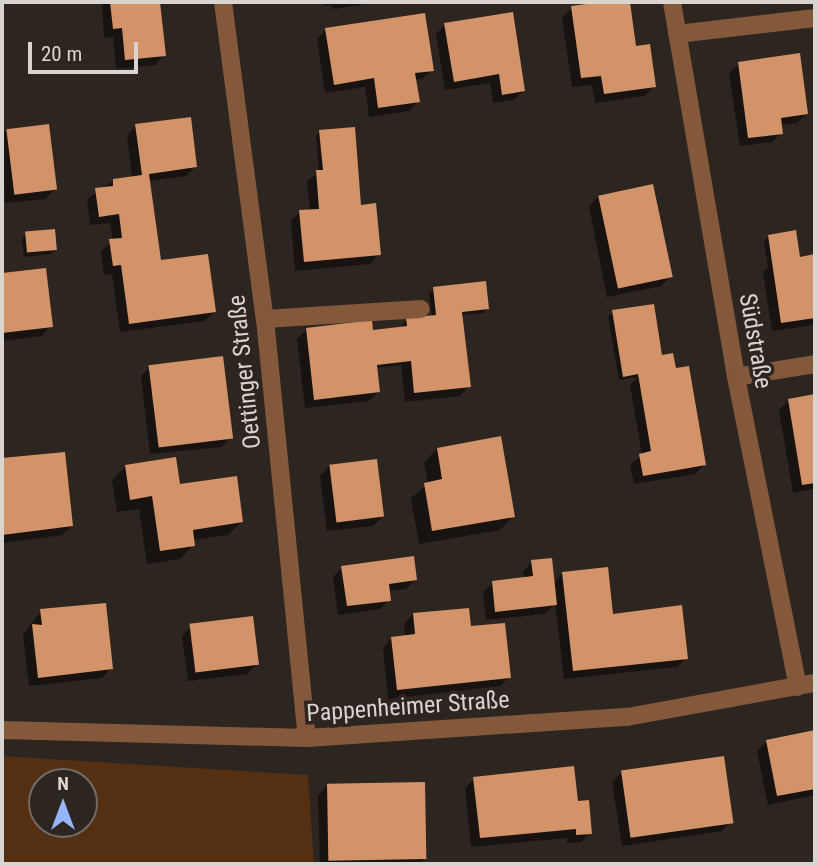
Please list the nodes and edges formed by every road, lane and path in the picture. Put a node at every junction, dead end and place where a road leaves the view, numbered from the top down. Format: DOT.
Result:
graph roads {
  1 [pos="223,2"];
  2 [pos="672,2"];
  3 [pos="815,18"];
  4 [pos="677,34"];
  5 [pos="421,309"];
  6 [pos="265,319"];
  7 [pos="815,364"];
  8 [pos="737,377"];
  9 [pos="806,685"];
  10 [pos="2,730"];
  11 [pos="307,738"];
  1 -- 6 [label="street, Oettinger Straße"];
  2 -- 4 [label="street, Südstraße"];
  3 -- 4 [label="street"];
  4 -- 8 [label="street, Südstraße"];
  5 -- 6 [label="street"];
  6 -- 11 [label="street, Oettinger Straße"];
  7 -- 8 [label="street"];
  8 -- 9 [label="street, Südstraße"];
  9 -- 11 [label="street, Pappenheimer Straße"];
  10 -- 11 [label="street, Pappenheimer Straße"];
}
